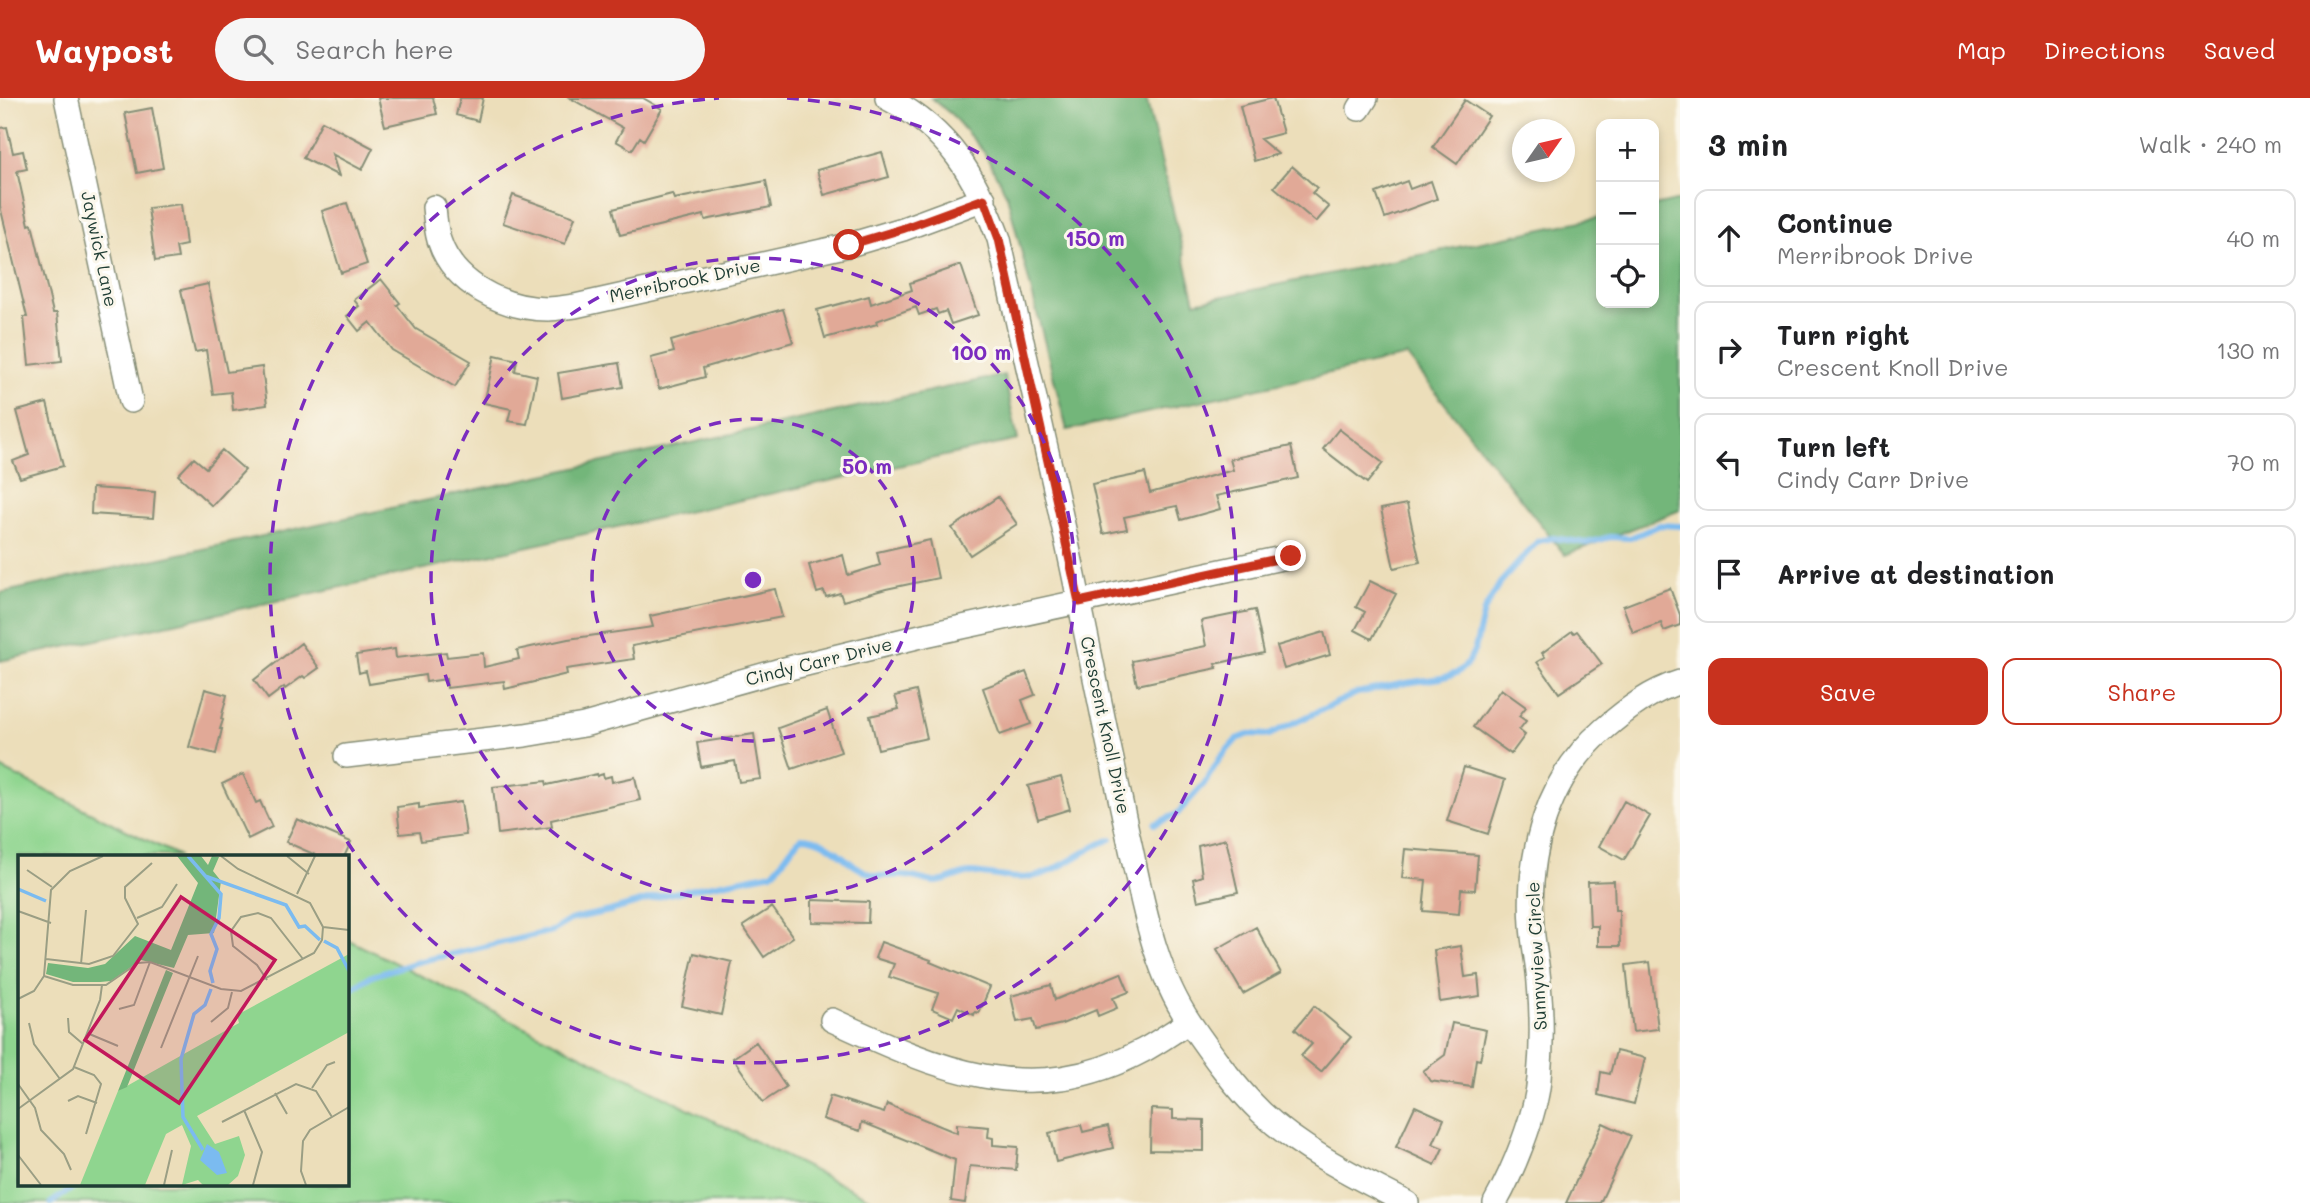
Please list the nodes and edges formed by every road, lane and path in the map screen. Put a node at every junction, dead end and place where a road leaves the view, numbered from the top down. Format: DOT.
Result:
graph roads {
  1 [pos="66,98"];
  2 [pos="887,98"];
  3 [pos="984,199"];
  4 [pos="434,207"];
  5 [pos="131,401"];
  6 [pos="1291,556"];
  7 [pos="1079,602"];
  8 [pos="1680,682"];
  9 [pos="346,755"];
  10 [pos="832,1020"];
  11 [pos="1189,1022"];
  12 [pos="1407,1203"];
  13 [pos="1495,1203"];
  1 -- 5 [label="street, Jaywick Lane"];
  2 -- 3 [label="street, Crescent Knoll Drive"];
  3 -- 4 [label="street, Merribrook Drive"];
  3 -- 7 [label="street, Crescent Knoll Drive"];
  6 -- 7 [label="street, Cindy Carr Drive"];
  7 -- 9 [label="street, Cindy Carr Drive"];
  7 -- 11 [label="street, Crescent Knoll Drive"];
  8 -- 13 [label="street, Sunnyview Circle"];
  10 -- 11 [label="street"];
  11 -- 12 [label="street, Crescent Knoll Drive"];
}
